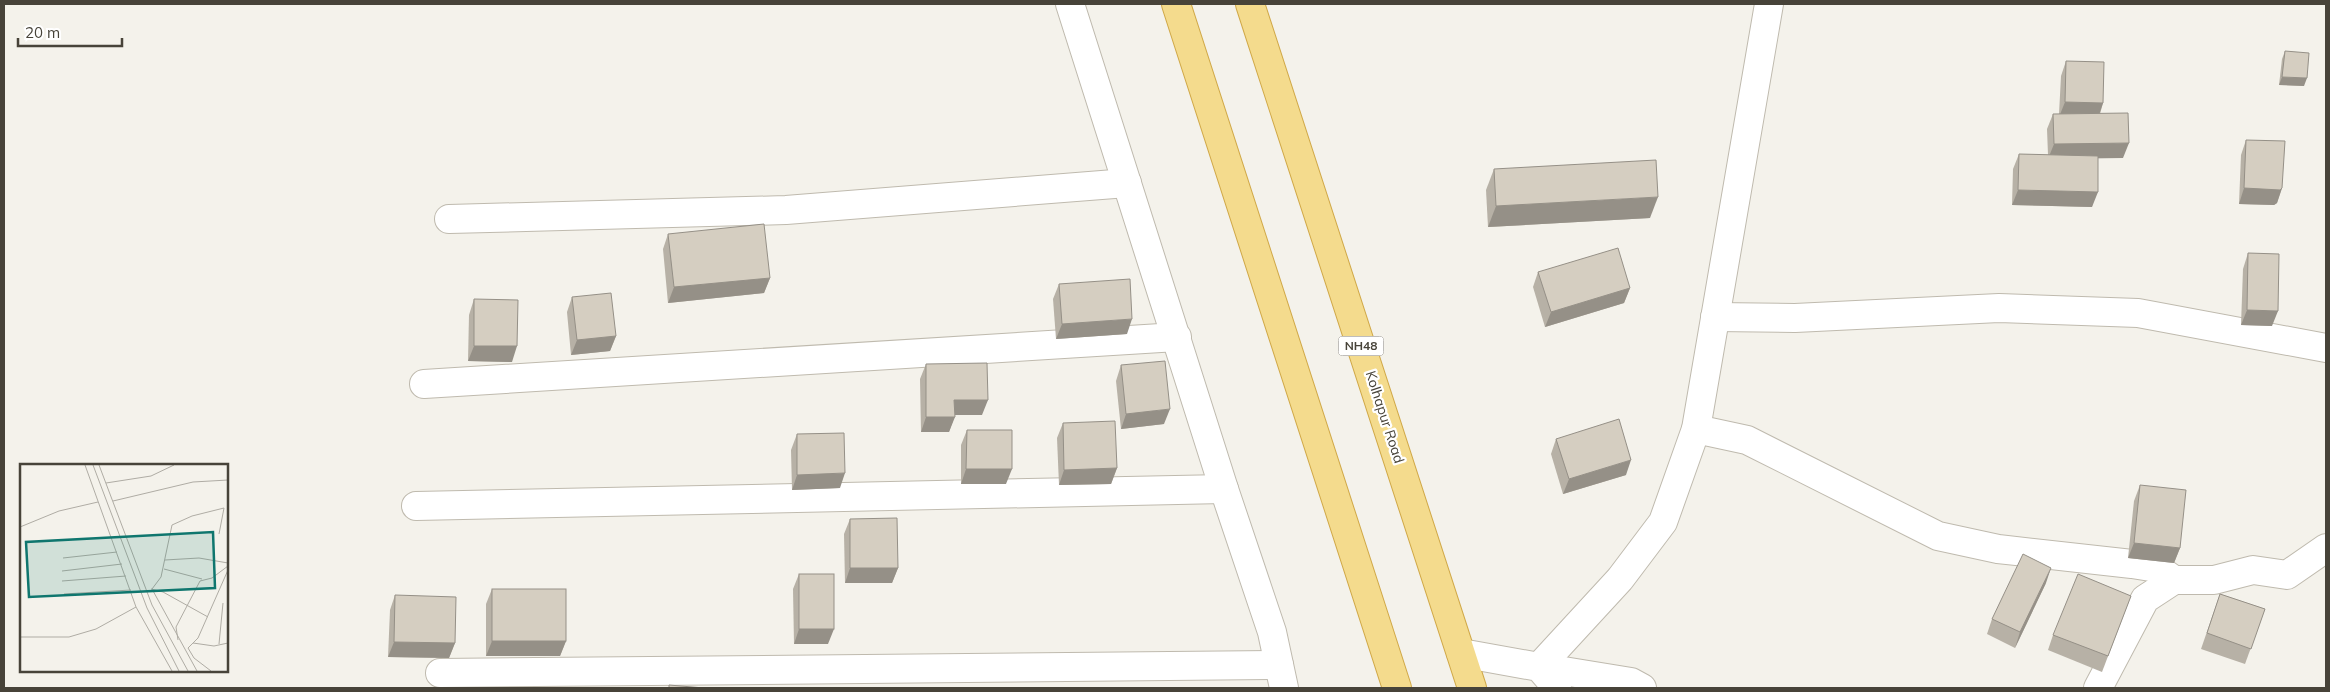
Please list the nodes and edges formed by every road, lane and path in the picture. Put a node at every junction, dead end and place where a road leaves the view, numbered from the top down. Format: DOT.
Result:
graph roads {
  1 [pos="1070,4"];
  2 [pos="1176,4"];
  3 [pos="1250,4"];
  4 [pos="1769,4"];
  5 [pos="1127,183"];
  6 [pos="450,219"];
  7 [pos="1715,317"];
  8 [pos="1177,337"];
  9 [pos="2326,348"];
  10 [pos="424,384"];
  11 [pos="1696,429"];
  12 [pos="1224,489"];
  13 [pos="416,506"];
  14 [pos="2326,548"];
  15 [pos="2174,580"];
  16 [pos="1461,654"];
  17 [pos="1539,667"];
  18 [pos="440,673"];
  19 [pos="1282,676"];
  20 [pos="1397,688"];
  21 [pos="1472,688"];
  22 [pos="1557,688"];
  23 [pos="1642,688"];
  24 [pos="2098,688"];
  1 -- 5 [label="street"];
  2 -- 20 [label="highway"];
  3 -- 16 [label="highway, Kolhapur Road / NH48"];
  4 -- 7 [label="street"];
  5 -- 6 [label="street"];
  5 -- 8 [label="street"];
  7 -- 9 [label="street"];
  7 -- 11 [label="street"];
  8 -- 10 [label="street"];
  8 -- 12 [label="street"];
  11 -- 15 [label="street"];
  11 -- 17 [label="street"];
  12 -- 13 [label="street"];
  12 -- 19 [label="street"];
  14 -- 15 [label="street"];
  15 -- 24 [label="street"];
  16 -- 17 [label="street"];
  16 -- 21 [label="highway, Kolhapur Road / NH48"];
  17 -- 22 [label="street"];
  17 -- 23 [label="street"];
  18 -- 19 [label="street"];
}
